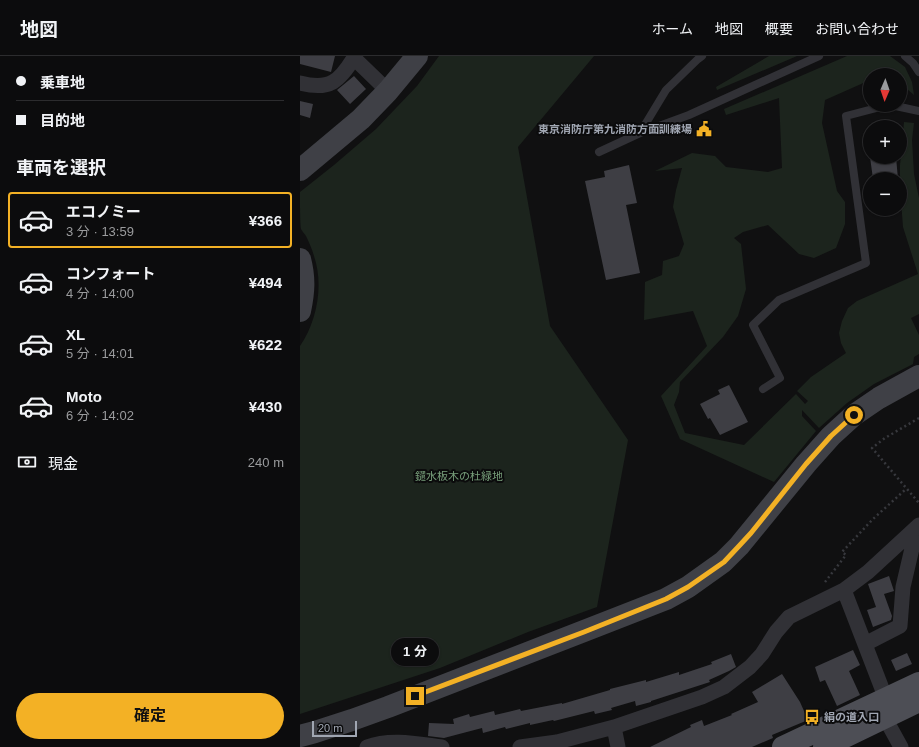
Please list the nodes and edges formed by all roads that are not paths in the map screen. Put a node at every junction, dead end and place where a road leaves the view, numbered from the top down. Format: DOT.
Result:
graph roads {
  1 [pos="417,56"];
  2 [pos="702,56"];
  3 [pos="819,56"];
  4 [pos="905,56"];
  5 [pos="354,57"];
  6 [pos="919,72"];
  7 [pos="300,83"];
  8 [pos="388,91"];
  9 [pos="907,109"];
  10 [pos="919,111"];
  11 [pos="863,112"];
  12 [pos="640,133"];
  13 [pos="598,152"];
  14 [pos="300,170"];
  15 [pos="300,259"];
  16 [pos="300,311"];
  17 [pos="919,376"];
  18 [pos="763,389"];
  19 [pos="918,526"];
  20 [pos="844,590"];
  21 [pos="865,644"];
  22 [pos="919,683"];
  23 [pos="919,701"];
  24 [pos="886,708"];
  25 [pos="614,727"];
  26 [pos="300,736"];
  27 [pos="367,747"];
  28 [pos="442,747"];
  29 [pos="520,747"];
  30 [pos="618,747"];
  31 [pos="783,747"];
  32 [pos="824,747"];
  33 [pos="901,747"];
  1 -- 8 [label="street"];
  2 -- 12 [label="lane"];
  3 -- 12 [label="lane"];
  4 -- 6 [label="lane"];
  5 -- 7 [label="street"];
  5 -- 8 [label="street"];
  8 -- 14 [label="street"];
  9 -- 10 [label="lane"];
  11 -- 18 [label="lane"];
  12 -- 13 [label="lane"];
  15 -- 16 [label="street"];
  17 -- 26 [label="street"];
  19 -- 20 [label="street"];
  19 -- 21 [label="street"];
  20 -- 21 [label="street"];
  20 -- 25 [label="street"];
  21 -- 24 [label="street"];
  22 -- 24 [label="main road"];
  23 -- 24 [label="main road"];
  24 -- 31 [label="main road"];
  24 -- 32 [label="main road"];
  24 -- 33 [label="street"];
  25 -- 29 [label="street"];
  25 -- 30 [label="street"];
  27 -- 28 [label="street"];
}
